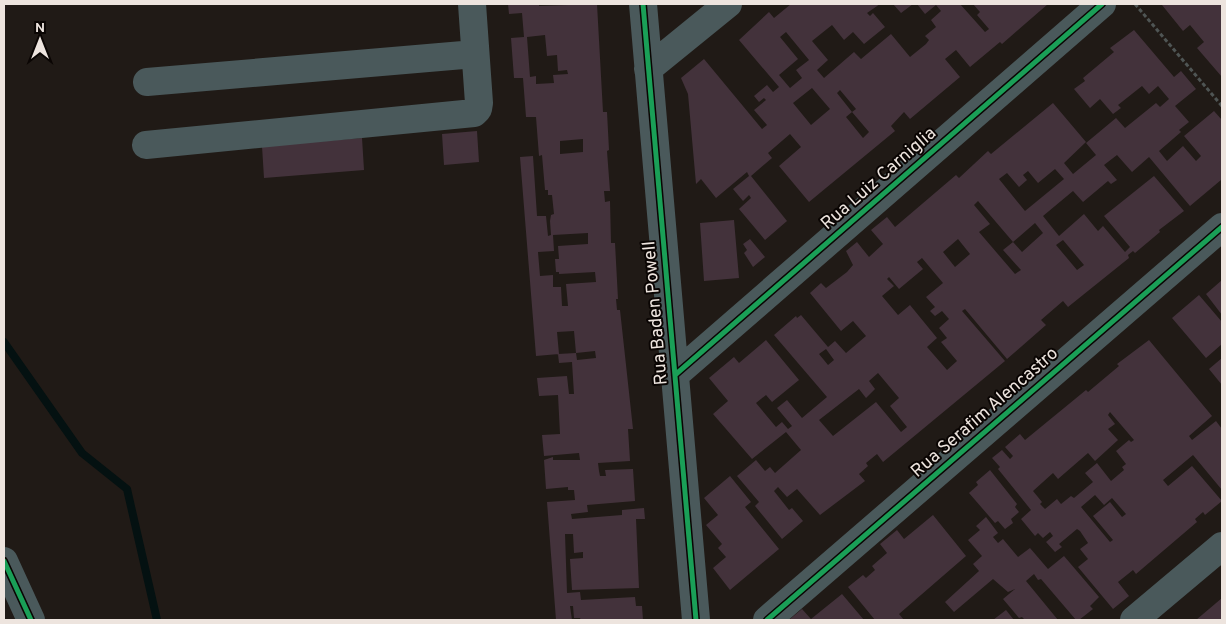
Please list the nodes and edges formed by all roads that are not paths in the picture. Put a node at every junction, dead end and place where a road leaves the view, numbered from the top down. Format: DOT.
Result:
graph roads {
  1 [pos="472,4"];
  2 [pos="643,4"];
  3 [pos="728,4"];
  4 [pos="1102,4"];
  5 [pos="476,54"];
  6 [pos="648,69"];
  7 [pos="147,82"];
  8 [pos="146,145"];
  9 [pos="1222,227"];
  10 [pos="675,375"];
  11 [pos="1222,546"];
  12 [pos="4,561"];
  13 [pos="31,620"];
  14 [pos="696,620"];
  15 [pos="767,620"];
  16 [pos="1134,620"];
  1 -- 5 [label="street"];
  2 -- 6 [label="street, Rua Baden Powell"];
  3 -- 6 [label="street"];
  4 -- 10 [label="street, Rua Luiz Carniglia"];
  5 -- 7 [label="street"];
  5 -- 8 [label="street"];
  6 -- 10 [label="street, Rua Baden Powell"];
  9 -- 15 [label="street, Rua Serafim Alencastro"];
  10 -- 14 [label="street, Rua Baden Powell"];
  11 -- 16 [label="street"];
  12 -- 13 [label="street"];
}
